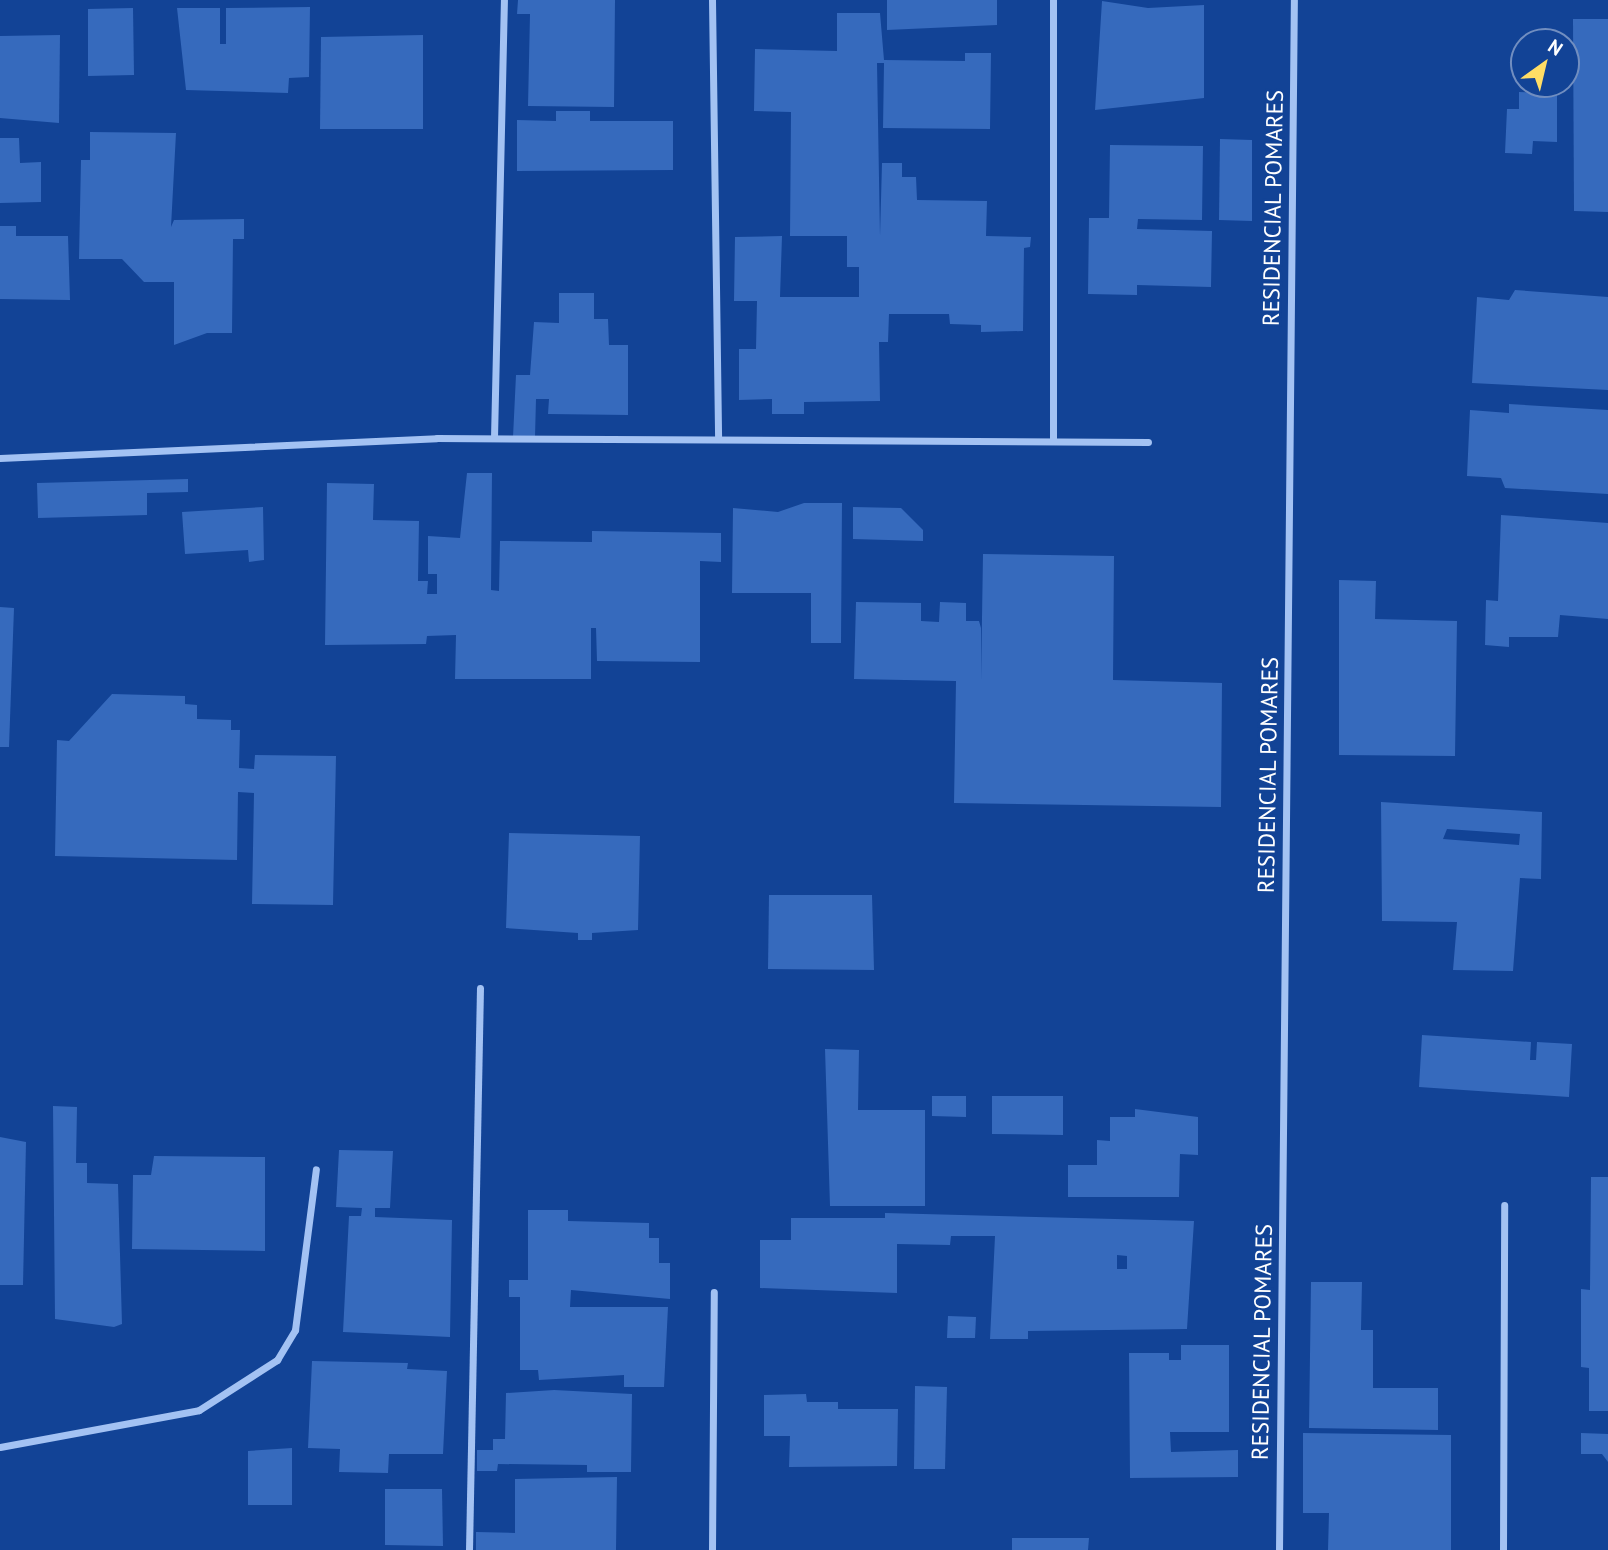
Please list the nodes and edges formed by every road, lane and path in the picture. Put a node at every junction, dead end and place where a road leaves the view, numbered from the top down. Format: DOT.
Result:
graph roads {
  1 [pos="504,0"];
  2 [pos="712,0"];
  3 [pos="1053,0"];
  4 [pos="1294,0"];
  5 [pos="494,438"];
  6 [pos="718,439"];
  7 [pos="1053,441"];
  8 [pos="1148,442"];
  9 [pos="0,458"];
  10 [pos="480,988"];
  11 [pos="316,1169"];
  12 [pos="1504,1205"];
  13 [pos="714,1292"];
  14 [pos="0,1447"];
  15 [pos="469,1550"];
  16 [pos="712,1550"];
  17 [pos="1279,1550"];
  18 [pos="1503,1550"];
  1 -- 5 [label="street"];
  2 -- 6 [label="street"];
  3 -- 7 [label="street"];
  4 -- 17 [label="street, RESIDENCIAL POMARES"];
  5 -- 6 [label="street"];
  5 -- 9 [label="street"];
  6 -- 7 [label="street"];
  7 -- 8 [label="street"];
  10 -- 15 [label="street"];
  11 -- 14 [label="street"];
  12 -- 18 [label="street"];
  13 -- 16 [label="street"];
}
